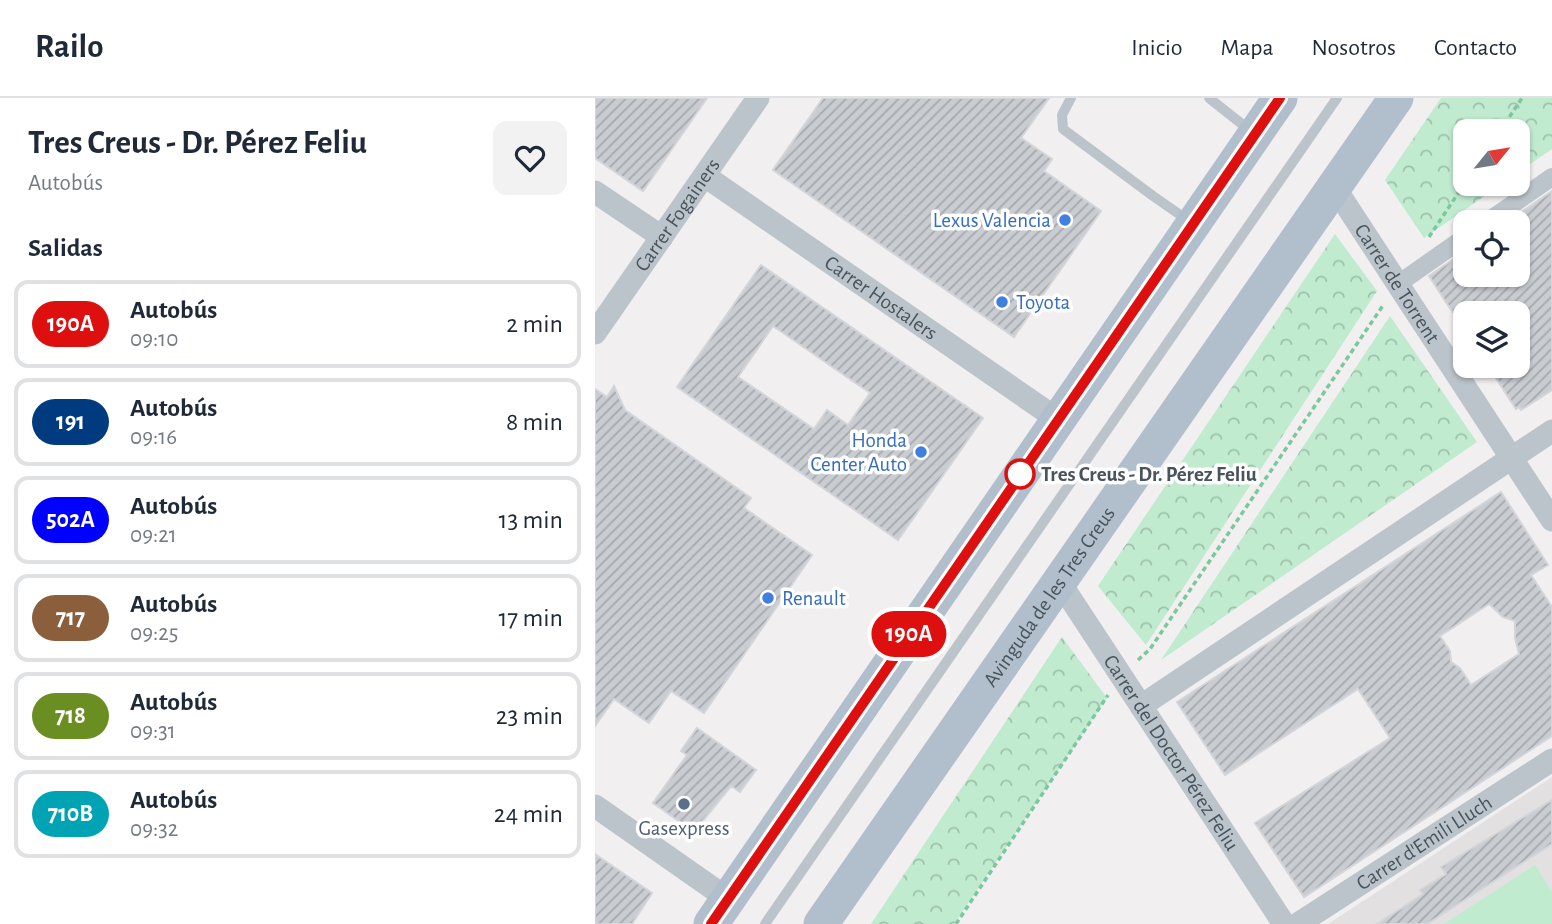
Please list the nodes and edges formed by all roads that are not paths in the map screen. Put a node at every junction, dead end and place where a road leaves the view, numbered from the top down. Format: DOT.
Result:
graph roads {
  1 [pos="758,98"];
  2 [pos="1071,98"];
  3 [pos="1209,98"];
  4 [pos="1280,98"];
  5 [pos="1337,98"];
  6 [pos="1396,98"];
  7 [pos="1255,134"];
  8 [pos="705,176"];
  9 [pos="1552,177"];
  10 [pos="1335,188"];
  11 [pos="595,192"];
  12 [pos="1504,210"];
  13 [pos="1193,223"];
  14 [pos="662,237"];
  15 [pos="1453,245"];
  16 [pos="1398,284"];
  17 [pos="595,333"];
  18 [pos="1057,419"];
  19 [pos="1552,432"];
  20 [pos="1513,460"];
  21 [pos="1552,520"];
  22 [pos="1059,581"];
  23 [pos="1141,706"];
  24 [pos="1552,760"];
  25 [pos="595,806"];
  26 [pos="719,911"];
  27 [pos="765,924"];
  28 [pos="821,924"];
  29 [pos="1285,924"];
  30 [pos="1298,924"];
  1 -- 8 [label="street, Carrer Fogainers"];
  2 -- 13 [label="lane"];
  3 -- 7 [label="lane"];
  4 -- 7 [label="main road"];
  5 -- 27 [label="lane"];
  6 -- 10 [label="main road, Avinguda de les Tres Creus"];
  7 -- 13 [label="main road"];
  8 -- 14 [label="street, Carrer Fogainers"];
  8 -- 18 [label="street, Carrer Hostalers"];
  9 -- 12 [label="street"];
  10 -- 16 [label="street, Carrer de Torrent"];
  10 -- 22 [label="main road, Avinguda de les Tres Creus"];
  11 -- 14 [label="street"];
  13 -- 18 [label="main road"];
  14 -- 17 [label="street, Carrer Fogainers"];
  15 -- 16 [label="street"];
  16 -- 20 [label="street, Carrer de Torrent"];
  18 -- 26 [label="main road"];
  19 -- 20 [label="street"];
  20 -- 21 [label="street, Carrer de Torrent"];
  20 -- 23 [label="street"];
  22 -- 23 [label="street, Carrer del Doctor Pérez Feliu"];
  22 -- 28 [label="main road, Avinguda de les Tres Creus"];
  23 -- 29 [label="street, Carrer del Doctor Pérez Feliu"];
  24 -- 30 [label="street, Carrer d'Emili Lluch"];
  25 -- 26 [label="street"];
}
